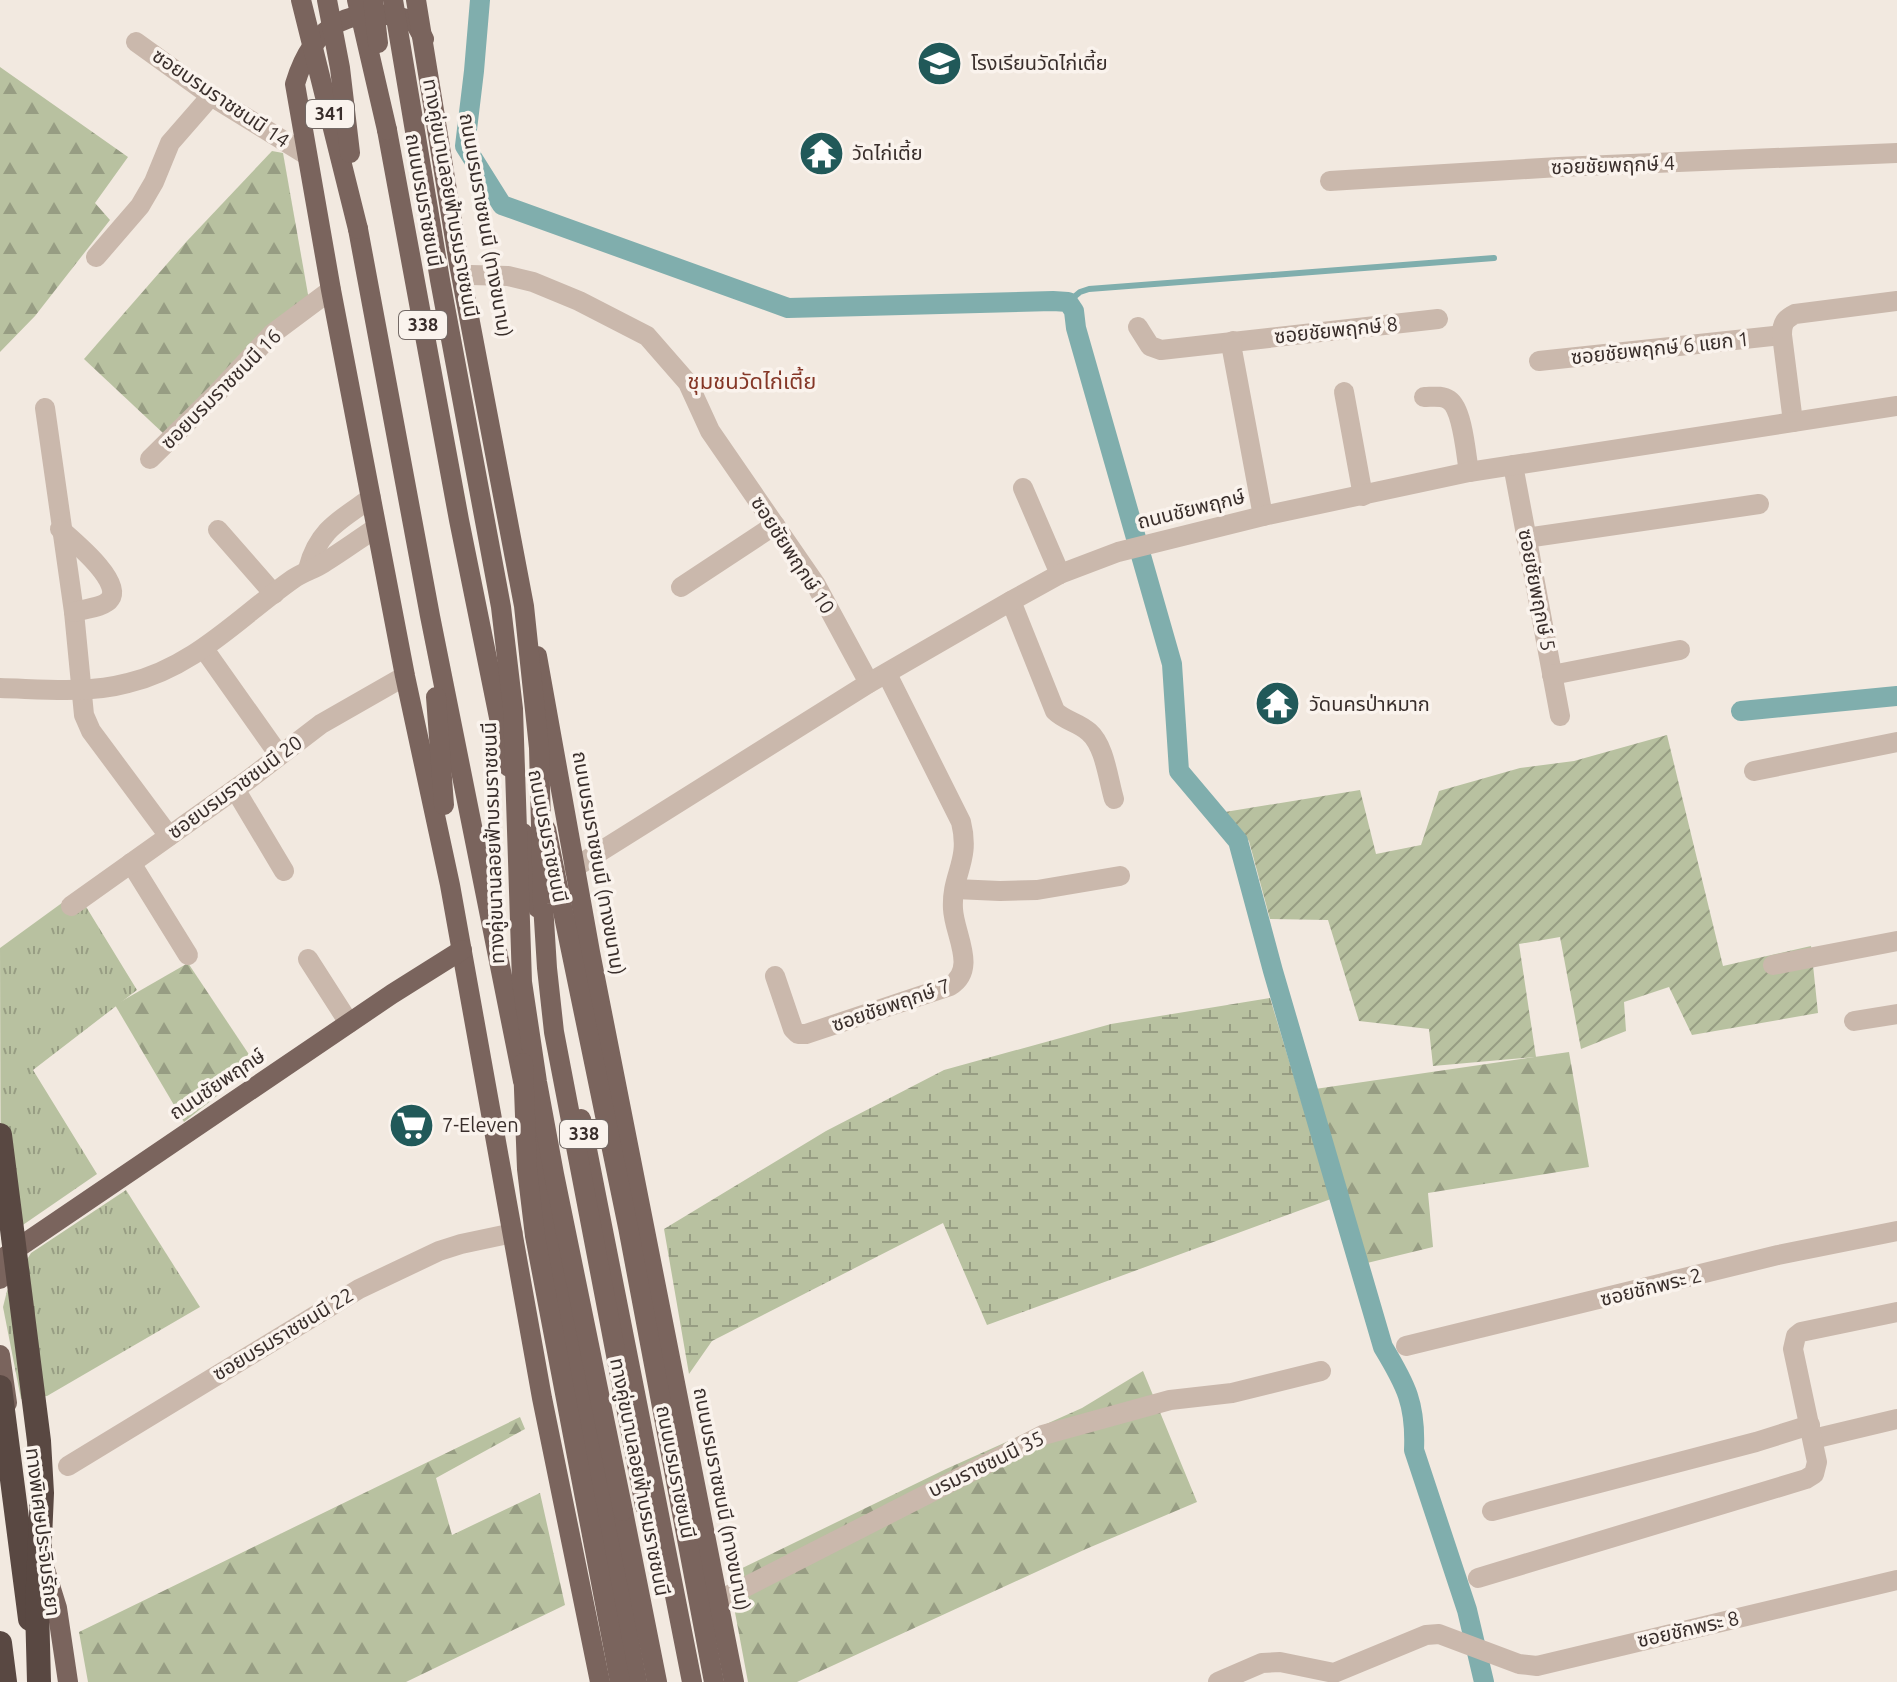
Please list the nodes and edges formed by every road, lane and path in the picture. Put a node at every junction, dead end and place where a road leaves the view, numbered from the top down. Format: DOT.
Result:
graph roads {
  1 [pos="301,0"];
  2 [pos="327,0"];
  3 [pos="357,0"];
  4 [pos="373,0"];
  5 [pos="393,0"];
  6 [pos="416,0"];
  7 [pos="136,42"];
  8 [pos="211,96"];
  9 [pos="387,130"];
  10 [pos="1897,153"];
  11 [pos="305,154"];
  12 [pos="1330,181"];
  13 [pos="358,229"];
  14 [pos="96,257"];
  15 [pos="471,275"];
  16 [pos="331,290"];
  17 [pos="1897,301"];
  18 [pos="1438,319"];
  19 [pos="1138,327"];
  20 [pos="1782,335"];
  21 [pos="1233,341"];
  22 [pos="1539,361"];
  23 [pos="1344,392"];
  24 [pos="1424,397"];
  25 [pos="1897,406"];
  26 [pos="45,408"];
  27 [pos="1793,422"];
  28 [pos="150,459"];
  29 [pos="1513,465"];
  30 [pos="1469,472"];
  31 [pos="1023,488"];
  32 [pos="1363,496"];
  33 [pos="371,498"];
  34 [pos="1759,504"];
  35 [pos="1263,516"];
  36 [pos="775,525"];
  37 [pos="376,528"];
  38 [pos="60,529"];
  39 [pos="218,530"];
  40 [pos="1526,538"];
  41 [pos="308,569"];
  42 [pos="1060,574"];
  43 [pos="472,586"];
  44 [pos="681,587"];
  45 [pos="274,594"];
  46 [pos="1011,601"];
  47 [pos="74,612"];
  48 [pos="430,616"];
  49 [pos="204,649"];
  50 [pos="1680,650"];
  51 [pos="1552,675"];
  52 [pos="405,676"];
  53 [pos="878,678"];
  54 [pos="0,688"];
  55 [pos="81,689"];
  56 [pos="543,689"];
  57 [pos="1560,716"];
  58 [pos="1897,742"];
  59 [pos="279,755"];
  60 [pos="1754,771"];
  61 [pos="235,789"];
  62 [pos="1114,799"];
  63 [pos="542,809"];
  64 [pos="169,836"];
  65 [pos="131,863"];
  66 [pos="574,868"];
  67 [pos="284,871"];
  68 [pos="1120,876"];
  69 [pos="450,885"];
  70 [pos="955,889"];
  71 [pos="71,906"];
  72 [pos="1897,941"];
  73 [pos="462,950"];
  74 [pos="188,955"];
  75 [pos="308,959"];
  76 [pos="1773,965"];
  77 [pos="775,976"];
  78 [pos="522,982"];
  79 [pos="1897,1014"];
  80 [pos="1854,1021"];
  81 [pos="349,1023"];
  82 [pos="0,1135"];
  83 [pos="1897,1231"];
  84 [pos="513,1233"];
  85 [pos="0,1259"];
  86 [pos="0,1279"];
  87 [pos="1897,1312"];
  88 [pos="1406,1346"];
  89 [pos="0,1355"];
  90 [pos="1321,1371"];
  91 [pos="0,1387"];
  92 [pos="1897,1419"];
  93 [pos="1811,1432"];
  94 [pos="68,1466"];
  95 [pos="1492,1511"];
  96 [pos="1478,1578"];
  97 [pos="1897,1580"];
  98 [pos="718,1601"];
  99 [pos="0,1643"];
  100 [pos="5,1682"];
  101 [pos="39,1682"];
  102 [pos="68,1682"];
  103 [pos="600,1682"];
  104 [pos="620,1682"];
  105 [pos="637,1682"];
  106 [pos="657,1682"];
  107 [pos="681,1682"];
  108 [pos="692,1682"];
  109 [pos="714,1682"];
  110 [pos="734,1682"];
  111 [pos="1218,1682"];
  1 -- 13 [label="main road, 341, bridge"];
  2 -- 13 [label="main road, 338, bridge"];
  3 -- 9 [label="main road, ถนนบรมราชชนนี / 338, bridge"];
  4 -- 9 [label="main road, 341, bridge"];
  5 -- 78 [label="main road, ทางคู่ขนานลอยฟ้าบรมราชชนนี, bridge"];
  6 -- 63 [label="main road, ทางคู่ขนานลอยฟ้าบรมราชชนนี, bridge"];
  7 -- 8 [label="street, ซอยบรมราชชนนี 14"];
  8 -- 11 [label="street, ซอยบรมราชชนนี 14"];
  8 -- 14 [label="street"];
  9 -- 43 [label="main road, ถนนบรมราชชนนี / 338"];
  10 -- 12 [label="street, ซอยชัยพฤกษ์ 4"];
  11 -- 15 [label="main road, ถนนบรมราชชนนี (ทางขนาน) / 338"];
  11 -- 16 [label="main road"];
  13 -- 48 [label="main road, 338"];
  15 -- 36 [label="street, ซอยชัยพฤกษ์ 10"];
  15 -- 56 [label="main road, ถนนบรมราชชนนี (ทางขนาน) / 338"];
  16 -- 28 [label="street, ซอยบรมราชชนนี 16"];
  16 -- 33 [label="main road"];
  17 -- 20 [label="street"];
  18 -- 21 [label="street, ซอยชัยพฤกษ์ 8"];
  19 -- 21 [label="street, ซอยชัยพฤกษ์ 8"];
  20 -- 22 [label="street, ซอยชัยพฤกษ์ 6 แยก 1"];
  20 -- 27 [label="street"];
  21 -- 35 [label="street"];
  23 -- 32 [label="street"];
  24 -- 30 [label="street"];
  25 -- 27 [label="street, ถนนชัยพฤกษ์"];
  26 -- 38 [label="street"];
  27 -- 29 [label="street, ถนนชัยพฤกษ์"];
  29 -- 30 [label="street, ถนนชัยพฤกษ์"];
  29 -- 40 [label="street, ซอยชัยพฤกษ์ 5"];
  30 -- 32 [label="street, ถนนชัยพฤกษ์"];
  31 -- 42 [label="street"];
  32 -- 35 [label="street, ถนนชัยพฤกษ์"];
  33 -- 37 [label="main road"];
  33 -- 41 [label="street"];
  34 -- 40 [label="street"];
  35 -- 42 [label="street, ถนนชัยพฤกษ์"];
  36 -- 44 [label="street"];
  36 -- 53 [label="street, ซอยชัยพฤกษ์ 10"];
  37 -- 41 [label="street"];
  37 -- 52 [label="main road"];
  38 -- 47 [label="street"];
  38 -- 47 [label="street"];
  39 -- 45 [label="street"];
  40 -- 51 [label="street, ซอยชัยพฤกษ์ 5"];
  41 -- 45 [label="street"];
  42 -- 46 [label="street, ถนนชัยพฤกษ์"];
  43 -- 56 [label="main road"];
  43 -- 108 [label="main road, ถนนบรมราชชนนี / 338"];
  45 -- 49 [label="street"];
  46 -- 53 [label="street, ถนนชัยพฤกษ์"];
  46 -- 62 [label="street"];
  47 -- 55 [label="street"];
  48 -- 69 [label="main road"];
  48 -- 105 [label="main road, 338"];
  49 -- 55 [label="street"];
  49 -- 59 [label="street"];
  50 -- 51 [label="street"];
  51 -- 57 [label="street, ซอยชัยพฤกษ์ 5"];
  52 -- 59 [label="street, ซอยบรมราชชนนี 20"];
  52 -- 69 [label="main road"];
  53 -- 66 [label="street, ถนนชัยพฤกษ์"];
  53 -- 70 [label="street, ซอยชัยพฤกษ์ 7"];
  54 -- 55 [label="street"];
  55 -- 64 [label="street"];
  56 -- 66 [label="main road, ถนนบรมราชชนนี (ทางขนาน) / 338"];
  58 -- 60 [label="street"];
  59 -- 61 [label="street, ซอยบรมราชชนนี 20"];
  61 -- 64 [label="street, ซอยบรมราชชนนี 20"];
  61 -- 67 [label="street"];
  63 -- 107 [label="main road, ทางคู่ขนานลอยฟ้าบรมราชชนนี, bridge"];
  63 -- 109 [label="main road, bridge"];
  64 -- 65 [label="street, ซอยบรมราชชนนี 20"];
  65 -- 71 [label="street, ซอยบรมราชชนนี 20"];
  65 -- 74 [label="street"];
  66 -- 98 [label="main road, ถนนบรมราชชนนี (ทางขนาน) / 338"];
  68 -- 70 [label="street"];
  69 -- 73 [label="main road"];
  70 -- 77 [label="street, ซอยชัยพฤกษ์ 7"];
  72 -- 76 [label="street"];
  73 -- 81 [label="main road, ถนนชัยพฤกษ์"];
  73 -- 84 [label="main road"];
  75 -- 81 [label="street"];
  78 -- 104 [label="main road, bridge"];
  78 -- 106 [label="main road, ทางคู่ขนานลอยฟ้าบรมราชชนนี, bridge"];
  79 -- 80 [label="street"];
  81 -- 85 [label="main road, ถนนชัยพฤกษ์"];
  82 -- 101 [label="highway, bridge"];
  83 -- 88 [label="street, ซอยชักพระ 2"];
  84 -- 94 [label="street, ซอยบรมราชชนนี 22"];
  84 -- 103 [label="main road"];
  85 -- 86 [label="main road, ถนนชัยพฤกษ์"];
  87 -- 93 [label="street"];
  89 -- 102 [label="main road"];
  90 -- 98 [label="street, บรมราชชนนี 35"];
  91 -- 101 [label="highway, ทางพิเศษประจิมรัถยา, bridge"];
  92 -- 93 [label="street"];
  93 -- 95 [label="street"];
  93 -- 96 [label="street"];
  97 -- 111 [label="street, ซอยชักพระ 8"];
  98 -- 110 [label="main road, ถนนบรมราชชนนี (ทางขนาน) / 338"];
  99 -- 100 [label="highway"];
}
